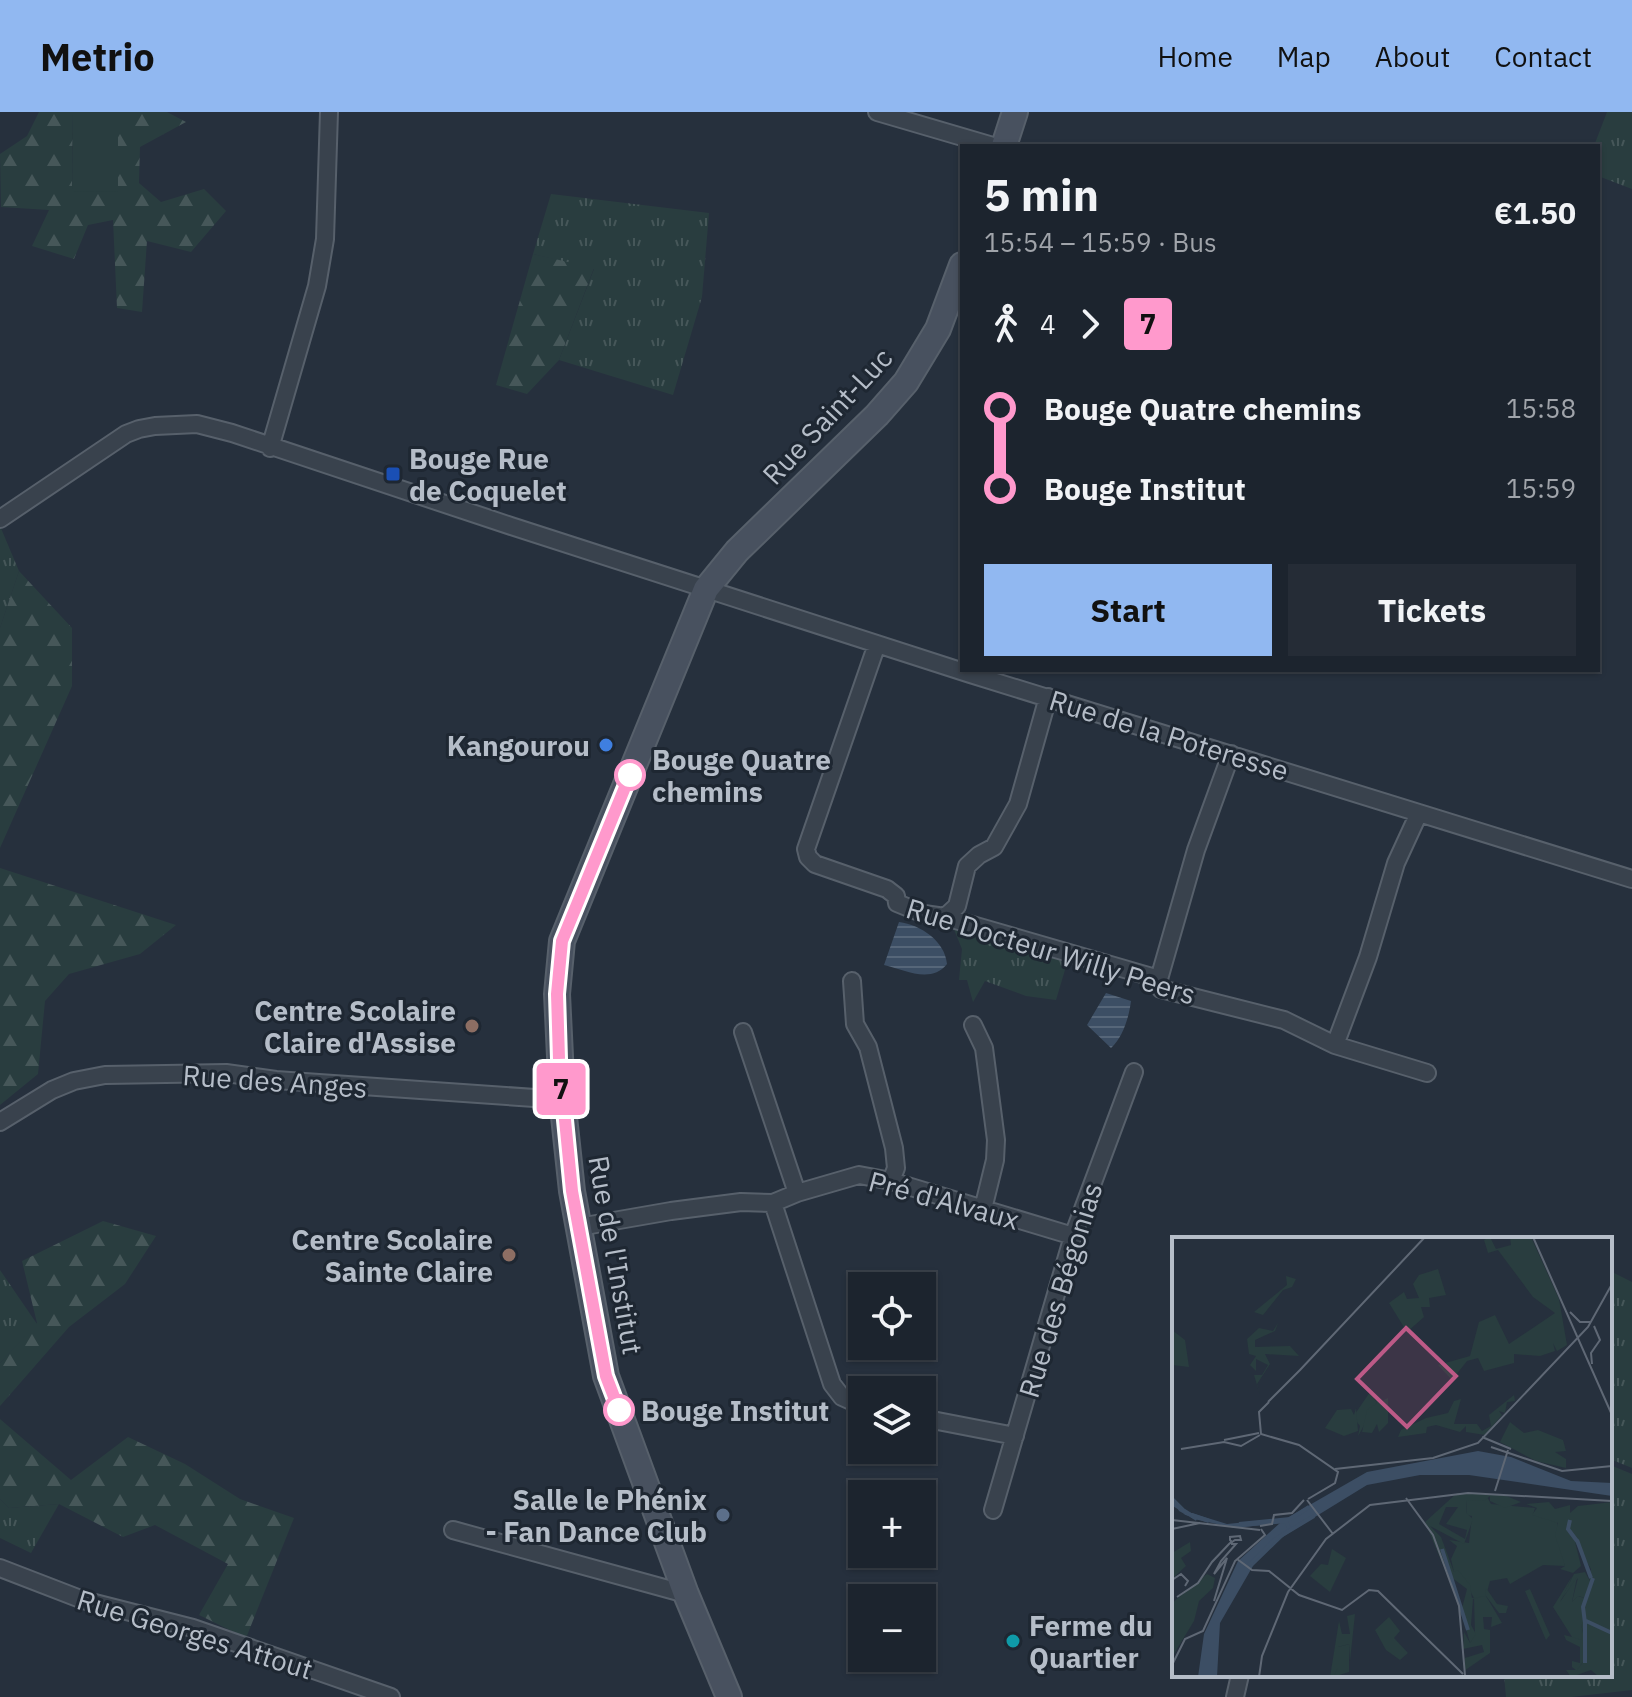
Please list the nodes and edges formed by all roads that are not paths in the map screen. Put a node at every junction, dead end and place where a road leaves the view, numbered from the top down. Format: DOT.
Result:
graph roads {
  1 [pos="329,112"];
  2 [pos="877,112"];
  3 [pos="1015,112"];
  4 [pos="986,144"];
  5 [pos="1005,144"];
  6 [pos="960,270"];
  7 [pos="270,448"];
  8 [pos="0,519"];
  9 [pos="706,589"];
  10 [pos="877,644"];
  11 [pos="960,670"];
  12 [pos="967,672"];
  13 [pos="1048,697"];
  14 [pos="1231,754"];
  15 [pos="1419,813"];
  16 [pos="1632,879"];
  17 [pos="945,917"];
  18 [pos="1159,979"];
  19 [pos="852,981"];
  20 [pos="973,1025"];
  21 [pos="743,1032"];
  22 [pos="1335,1045"];
  23 [pos="1134,1072"];
  24 [pos="1427,1073"];
  25 [pos="562,1098"];
  26 [pos="0,1122"];
  27 [pos="891,1181"];
  28 [pos="797,1193"];
  29 [pos="773,1203"];
  30 [pos="983,1209"];
  31 [pos="579,1227"];
  32 [pos="1073,1236"];
  33 [pos="848,1400"];
  34 [pos="936,1421"];
  35 [pos="1015,1436"];
  36 [pos="993,1510"];
  37 [pos="453,1530"];
  38 [pos="0,1568"];
  39 [pos="686,1594"];
  40 [pos="1240,1677"];
  41 [pos="391,1697"];
  42 [pos="729,1697"];
  43 [pos="1235,1697"];
  1 -- 7 [label="street"];
  2 -- 4 [label="street"];
  3 -- 5 [label="street"];
  6 -- 9 [label="street, Rue Saint-Luc"];
  7 -- 8 [label="street, Rue de la Poteresse"];
  7 -- 9 [label="street, Rue de la Poteresse"];
  9 -- 10 [label="street, Rue de la Poteresse"];
  9 -- 25 [label="street, Rue de l'Institut"];
  10 -- 11 [label="street, Rue de la Poteresse"];
  10 -- 17 [label="street, Rue Docteur Willy Peers"];
  12 -- 13 [label="street, Rue de la Poteresse"];
  13 -- 14 [label="street, Rue de la Poteresse"];
  13 -- 17 [label="street"];
  14 -- 15 [label="street, Rue de la Poteresse"];
  14 -- 18 [label="street"];
  15 -- 16 [label="street, Rue de la Poteresse"];
  15 -- 22 [label="street"];
  17 -- 18 [label="street, Rue Docteur Willy Peers"];
  18 -- 22 [label="street, Rue Docteur Willy Peers"];
  19 -- 27 [label="street"];
  20 -- 30 [label="street"];
  21 -- 28 [label="street"];
  22 -- 24 [label="street, Rue Docteur Willy Peers"];
  23 -- 32 [label="street, Rue des Bégonias"];
  25 -- 26 [label="street, Rue des Anges"];
  25 -- 31 [label="street, Rue de l'Institut"];
  27 -- 28 [label="street, Pré d'Alvaux"];
  27 -- 30 [label="street, Pré d'Alvaux"];
  28 -- 29 [label="street, Pré d'Alvaux"];
  29 -- 31 [label="street, Pré d'Alvaux"];
  29 -- 33 [label="street"];
  30 -- 32 [label="street, Pré d'Alvaux"];
  31 -- 39 [label="street, Rue de l'Institut"];
  32 -- 35 [label="street, Rue des Bégonias"];
  34 -- 35 [label="street"];
  35 -- 36 [label="street, Rue des Bégonias"];
  37 -- 39 [label="street"];
  38 -- 41 [label="street, Rue Georges Attout"];
  39 -- 42 [label="street, Rue de l'Institut"];
  40 -- 43 [label="street"];
}
